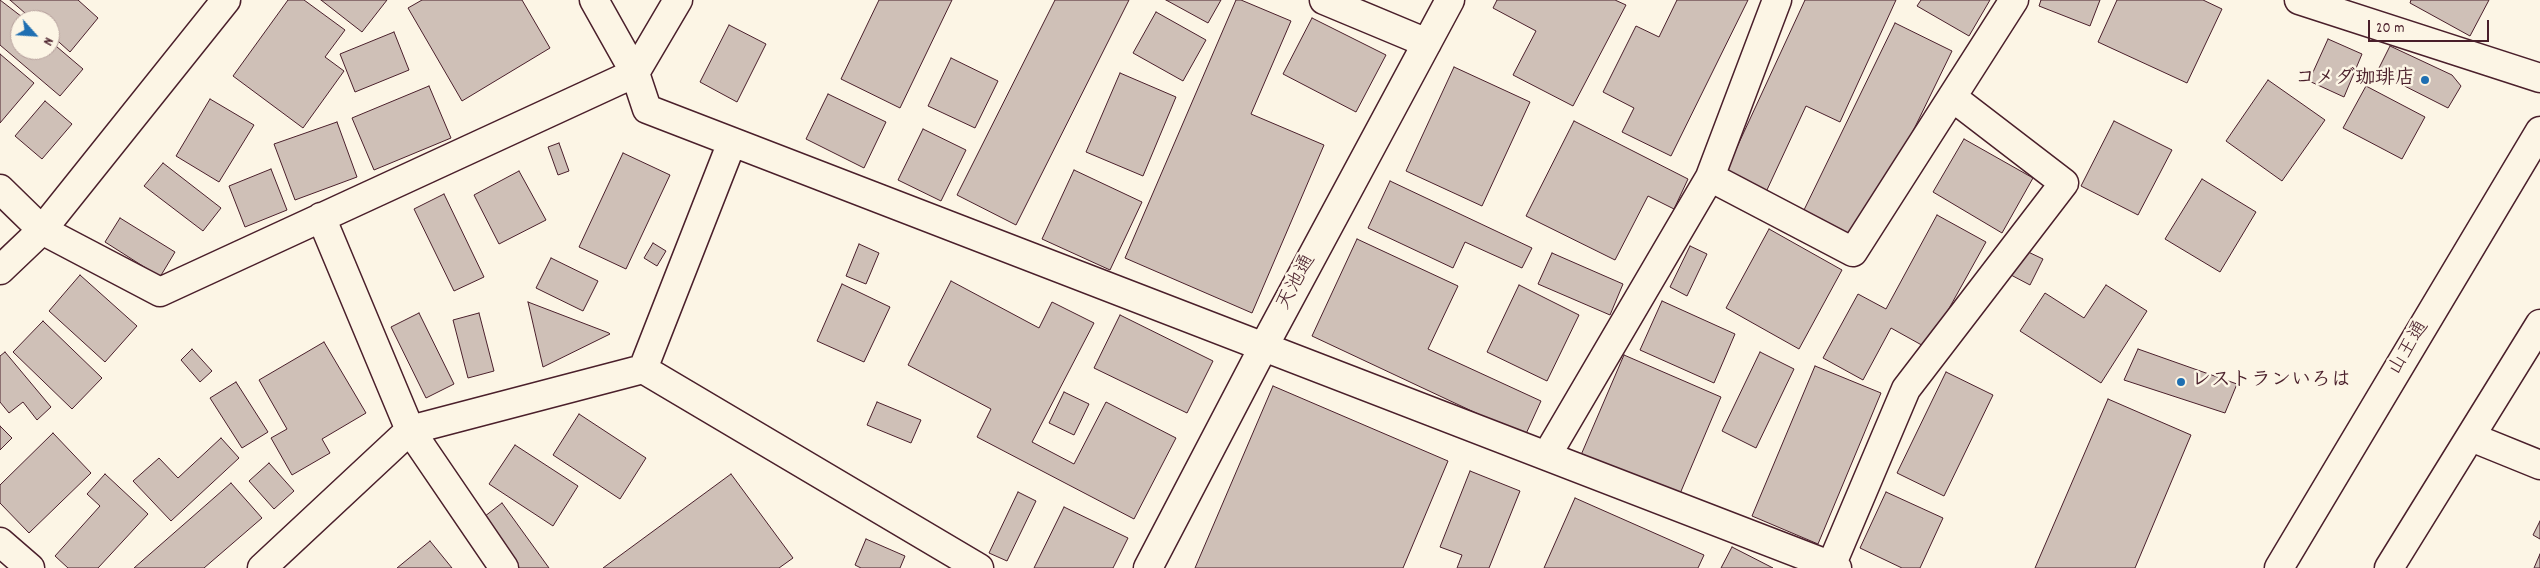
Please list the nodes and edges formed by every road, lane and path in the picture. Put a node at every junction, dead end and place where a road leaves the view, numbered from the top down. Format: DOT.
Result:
graph roads {
  1 [pos="226,0"];
  2 [pos="594,0"];
  3 [pos="678,0"];
  4 [pos="1324,0"];
  5 [pos="1450,0"];
  6 [pos="1777,0"];
  7 [pos="2014,0"];
  8 [pos="2299,0"];
  9 [pos="1427,43"];
  10 [pos="635,73"];
  11 [pos="2540,78"];
  12 [pos="1952,97"];
  13 [pos="2540,131"];
  14 [pos="732,142"];
  15 [pos="1710,177"];
  16 [pos="0,189"];
  17 [pos="321,217"];
  18 [pos="42,230"];
  19 [pos="0,270"];
  20 [pos="2540,324"];
  21 [pos="1264,346"];
  22 [pos="642,369"];
  23 [pos="410,430"];
  24 [pos="2471,437"];
  25 [pos="1547,455"];
  26 [pos="2540,464"];
  27 [pos="0,542"];
  28 [pos="1834,567"];
  29 [pos="30,568"];
  30 [pos="262,568"];
  31 [pos="504,568"];
  32 [pos="979,568"];
  33 [pos="1148,568"];
  34 [pos="2279,568"];
  35 [pos="2389,568"];
  1 -- 18 [label="street"];
  2 -- 10 [label="street"];
  3 -- 10 [label="street"];
  4 -- 9 [label="street"];
  5 -- 9 [label="street, 天池通"];
  6 -- 15 [label="street"];
  7 -- 12 [label="street"];
  8 -- 11 [label="street"];
  9 -- 21 [label="street, 天池通"];
  10 -- 14 [label="street"];
  10 -- 17 [label="street"];
  12 -- 15 [label="street"];
  12 -- 28 [label="street"];
  13 -- 34 [label="street, 山王通"];
  14 -- 21 [label="street"];
  14 -- 22 [label="street"];
  15 -- 25 [label="street"];
  16 -- 18 [label="street"];
  17 -- 18 [label="street"];
  17 -- 23 [label="street"];
  18 -- 19 [label="street"];
  20 -- 24 [label="street"];
  21 -- 25 [label="street"];
  21 -- 33 [label="street, 天池通"];
  22 -- 23 [label="street"];
  22 -- 32 [label="street"];
  23 -- 30 [label="street"];
  23 -- 31 [label="street"];
  24 -- 26 [label="street"];
  24 -- 35 [label="street"];
  25 -- 28 [label="street"];
  27 -- 29 [label="street"];
}
